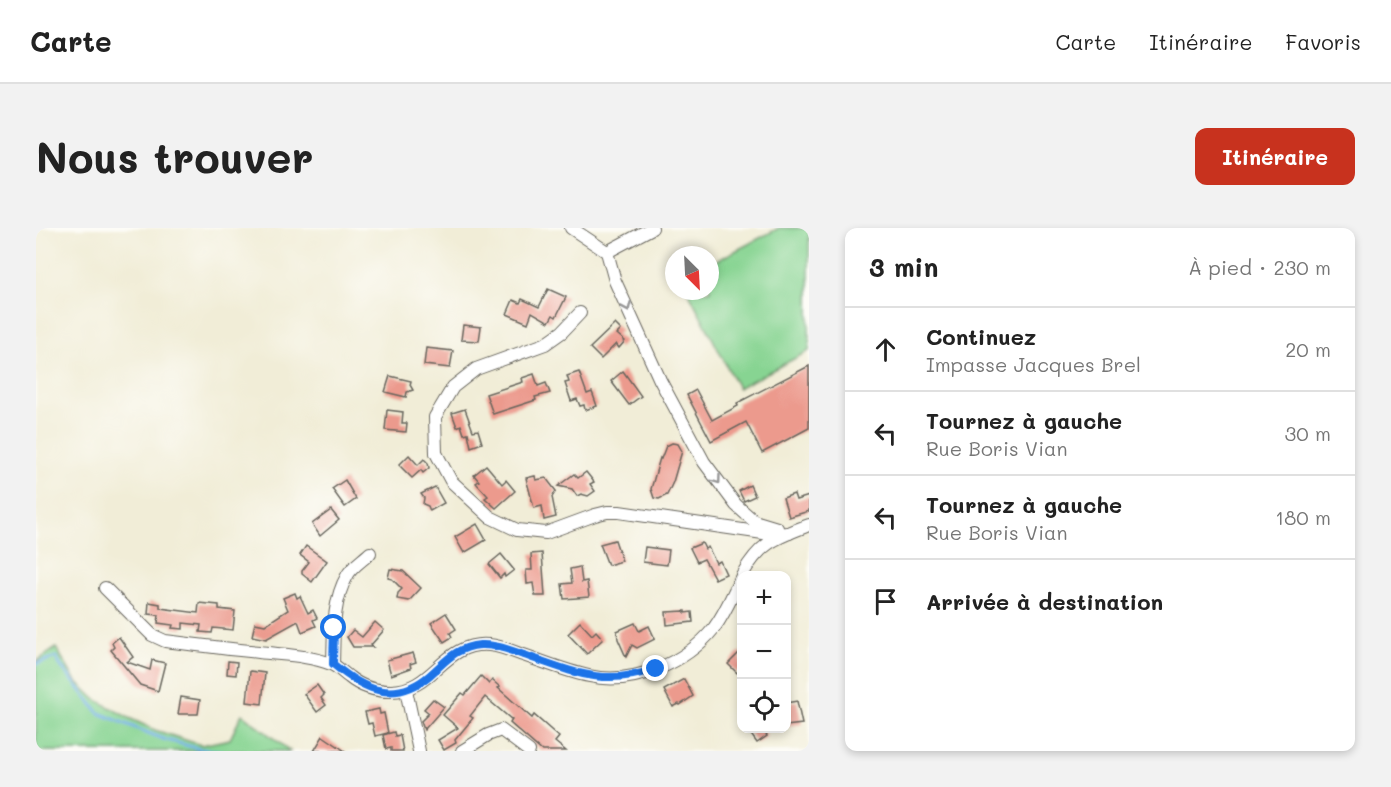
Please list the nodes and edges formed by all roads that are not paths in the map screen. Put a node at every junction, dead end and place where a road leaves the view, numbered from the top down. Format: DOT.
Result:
graph roads {
  1 [pos="571,228"];
  2 [pos="652,228"];
  3 [pos="607,252"];
  4 [pos="580,313"];
  5 [pos="809,525"];
  6 [pos="789,533"];
  7 [pos="370,553"];
  8 [pos="745,571"];
  9 [pos="737,586"];
  10 [pos="105,588"];
  11 [pos="333,664"];
  12 [pos="406,690"];
  13 [pos="419,751"];
  14 [pos="462,751"];
  15 [pos="529,751"];
  1 -- 3 [label="street"];
  2 -- 3 [label="street"];
  3 -- 6 [label="street, one-way"];
  4 -- 6 [label="street"];
  5 -- 6 [label="street"];
  6 -- 8 [label="street"];
  7 -- 11 [label="street"];
  9 -- 12 [label="street"];
  10 -- 11 [label="street"];
  11 -- 12 [label="street"];
  12 -- 13 [label="street"];
  14 -- 15 [label="street"];
}
